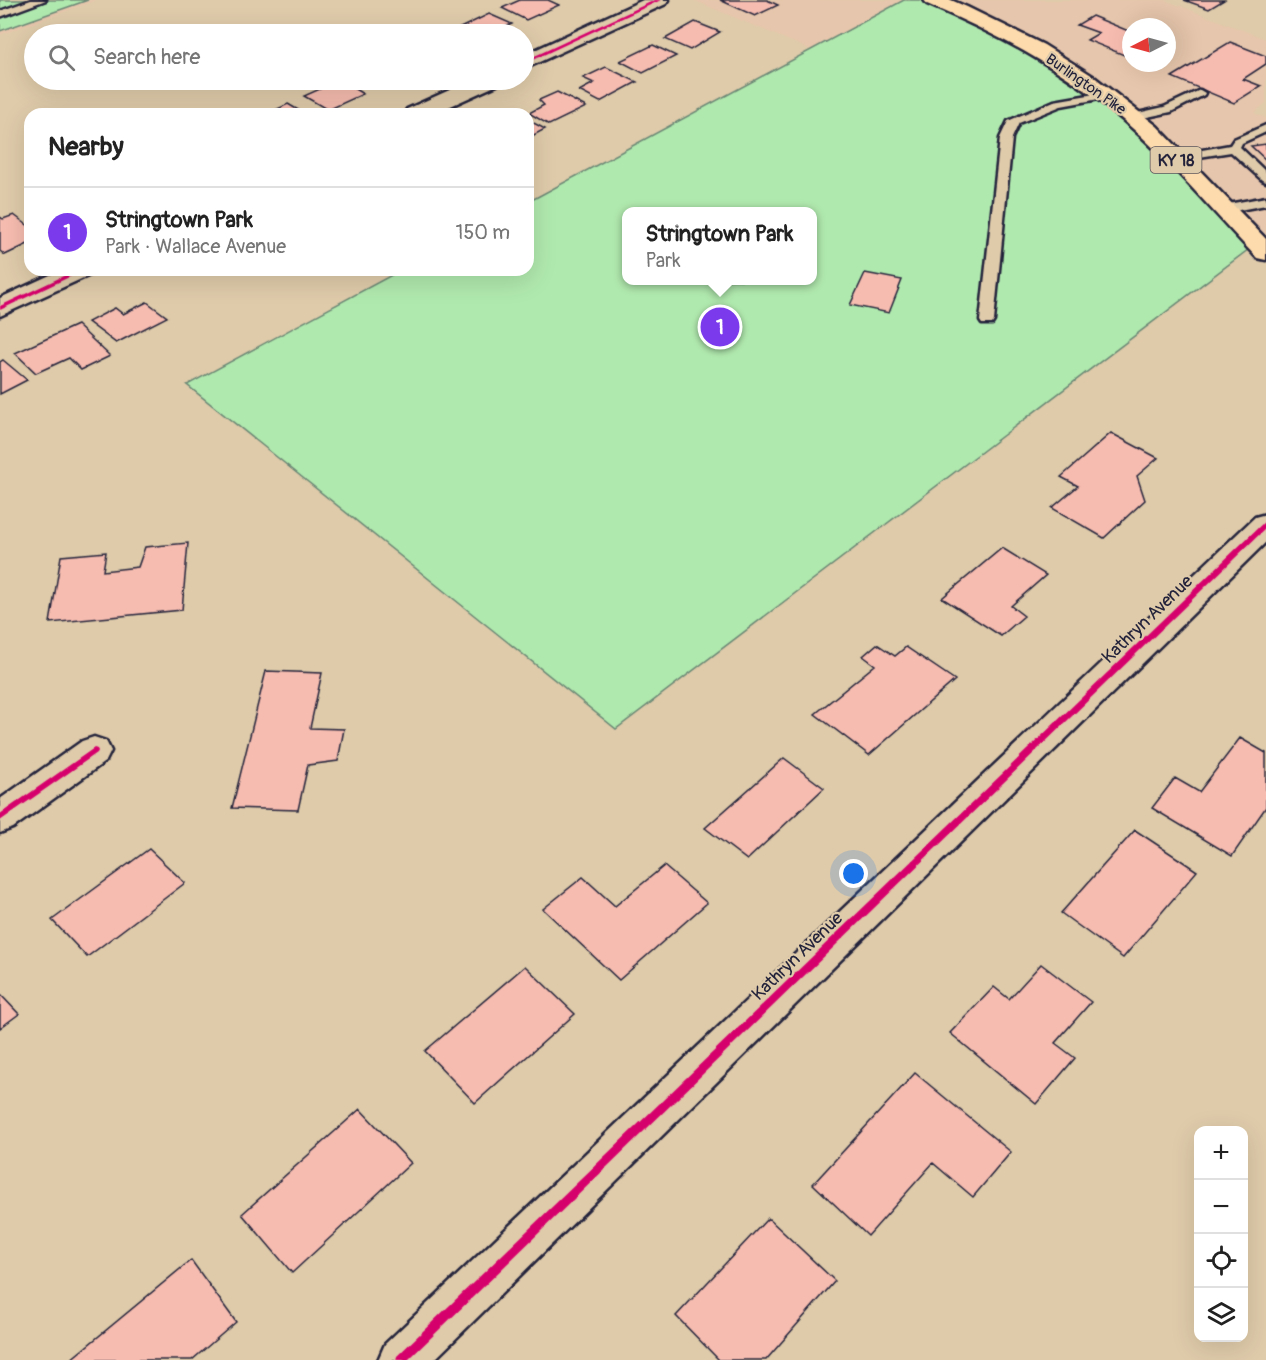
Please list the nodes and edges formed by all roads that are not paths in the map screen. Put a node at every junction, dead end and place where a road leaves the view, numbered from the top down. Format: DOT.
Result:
graph roads {
  1 [pos="41,0"];
  2 [pos="659,0"];
  3 [pos="934,0"];
  4 [pos="0,14"];
  5 [pos="534,58"];
  6 [pos="467,90"];
  7 [pos="1200,93"];
  8 [pos="1106,95"];
  9 [pos="428,108"];
  10 [pos="1133,117"];
  11 [pos="1266,128"];
  12 [pos="1234,148"];
  13 [pos="1174,158"];
  14 [pos="1266,178"];
  15 [pos="1266,201"];
  16 [pos="1223,209"];
  17 [pos="1266,253"];
  18 [pos="68,276"];
  19 [pos="0,308"];
  20 [pos="987,321"];
  21 [pos="1266,524"];
  22 [pos="94,751"];
  23 [pos="0,818"];
  24 [pos="401,1360"];
  1 -- 4 [label="lane"];
  2 -- 5 [label="street"];
  3 -- 8 [label="main road, Burlington Pike / KY 18"];
  6 -- 9 [label="street"];
  7 -- 10 [label="lane"];
  8 -- 10 [label="main road, Burlington Pike / KY 18"];
  8 -- 20 [label="lane"];
  10 -- 13 [label="main road, Burlington Pike / KY 18"];
  11 -- 12 [label="lane"];
  12 -- 13 [label="lane"];
  12 -- 14 [label="lane"];
  13 -- 16 [label="main road, Burlington Pike / KY 18"];
  15 -- 16 [label="lane"];
  16 -- 17 [label="main road, Burlington Pike / KY 18"];
  18 -- 19 [label="street"];
  21 -- 24 [label="street, Kathryn Avenue"];
  22 -- 23 [label="street"];
}
